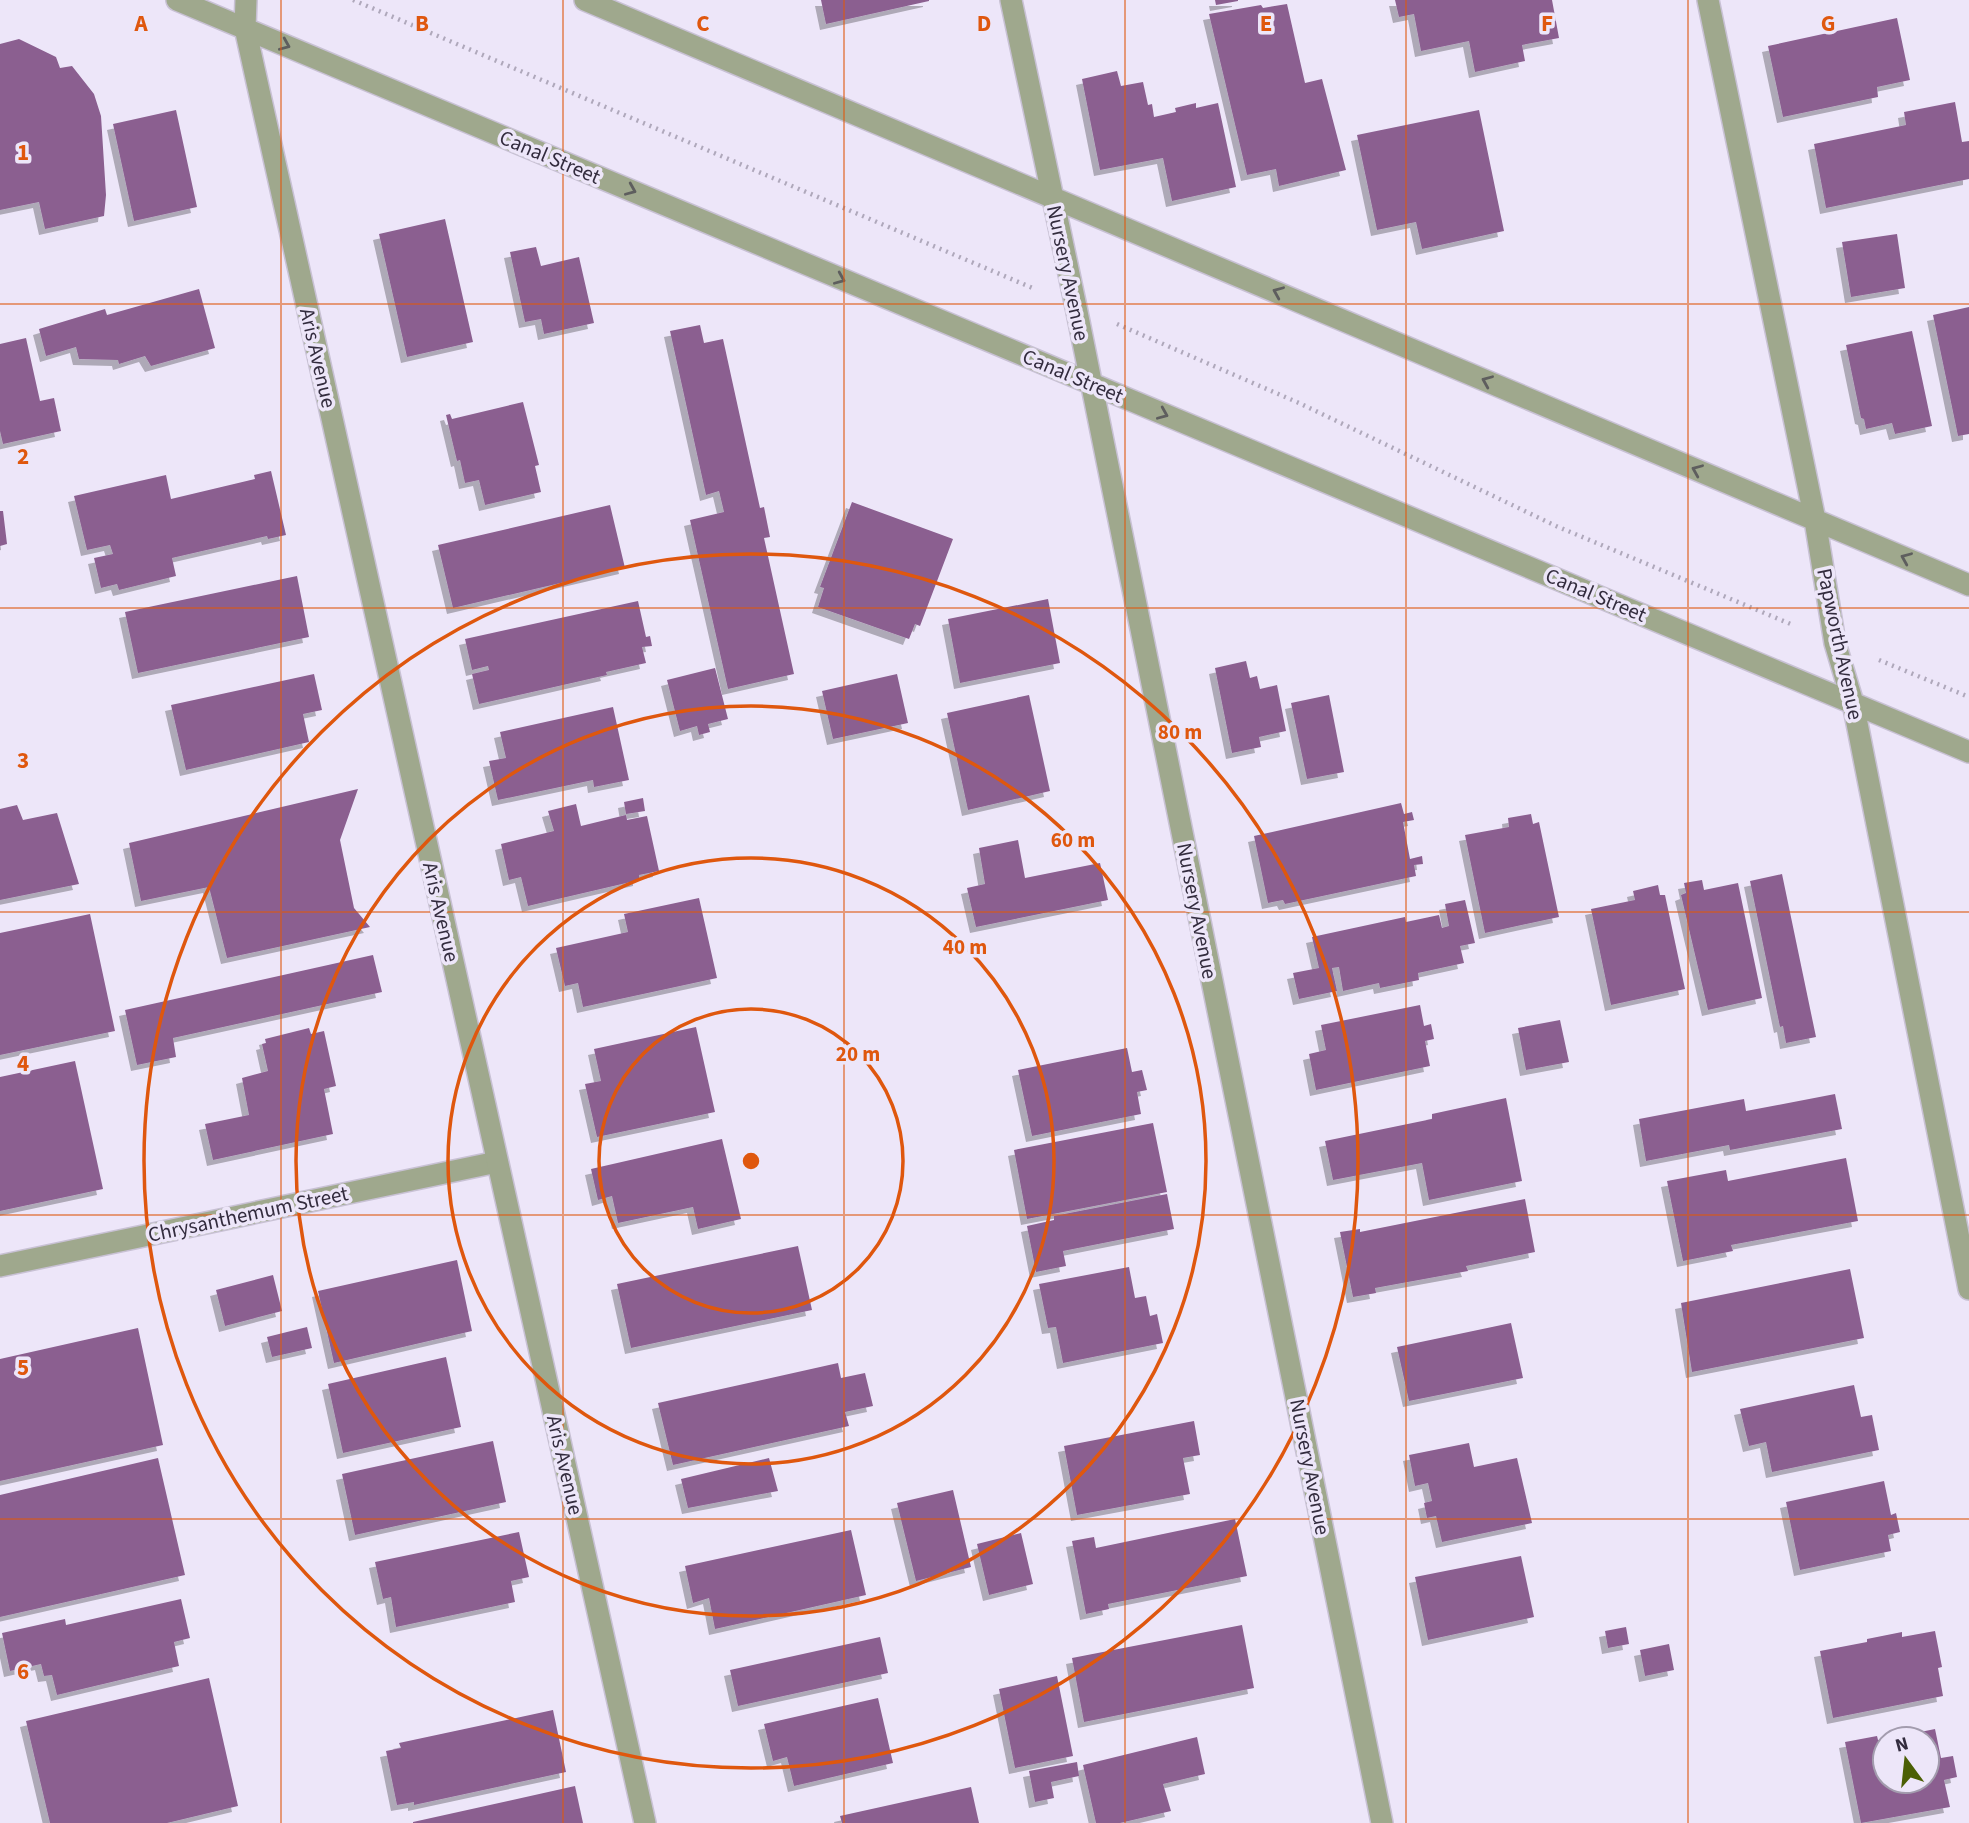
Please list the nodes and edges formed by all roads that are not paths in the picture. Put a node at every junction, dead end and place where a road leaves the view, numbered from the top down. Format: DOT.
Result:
graph roads {
  1 [pos="177,0"];
  2 [pos="246,0"];
  3 [pos="584,0"];
  4 [pos="1011,0"];
  5 [pos="1708,0"];
  6 [pos="244,28"];
  7 [pos="1053,196"];
  8 [pos="1091,384"];
  9 [pos="1815,520"];
  10 [pos="1969,585"];
  11 [pos="1853,703"];
  12 [pos="1969,752"];
  13 [pos="497,1162"];
  14 [pos="0,1266"];
  15 [pos="1969,1289"];
  16 [pos="645,1823"];
  17 [pos="1382,1823"];
  1 -- 6 [label="street, Canal Street"];
  2 -- 6 [label="street, Aris Avenue"];
  3 -- 7 [label="street"];
  4 -- 7 [label="street, Nursery Avenue"];
  5 -- 9 [label="street, Papworth Avenue"];
  6 -- 8 [label="street, Canal Street, one-way"];
  6 -- 13 [label="street, Aris Avenue"];
  7 -- 8 [label="street, Nursery Avenue"];
  9 -- 7 [label="street, one-way"];
  8 -- 11 [label="street, Canal Street, one-way"];
  8 -- 17 [label="street, Nursery Avenue"];
  10 -- 9 [label="street, one-way"];
  9 -- 11 [label="street, Papworth Avenue"];
  11 -- 12 [label="street, Canal Street"];
  11 -- 15 [label="street, Papworth Avenue"];
  13 -- 14 [label="street, Chrysanthemum Street"];
  13 -- 16 [label="street, Aris Avenue"];
}
